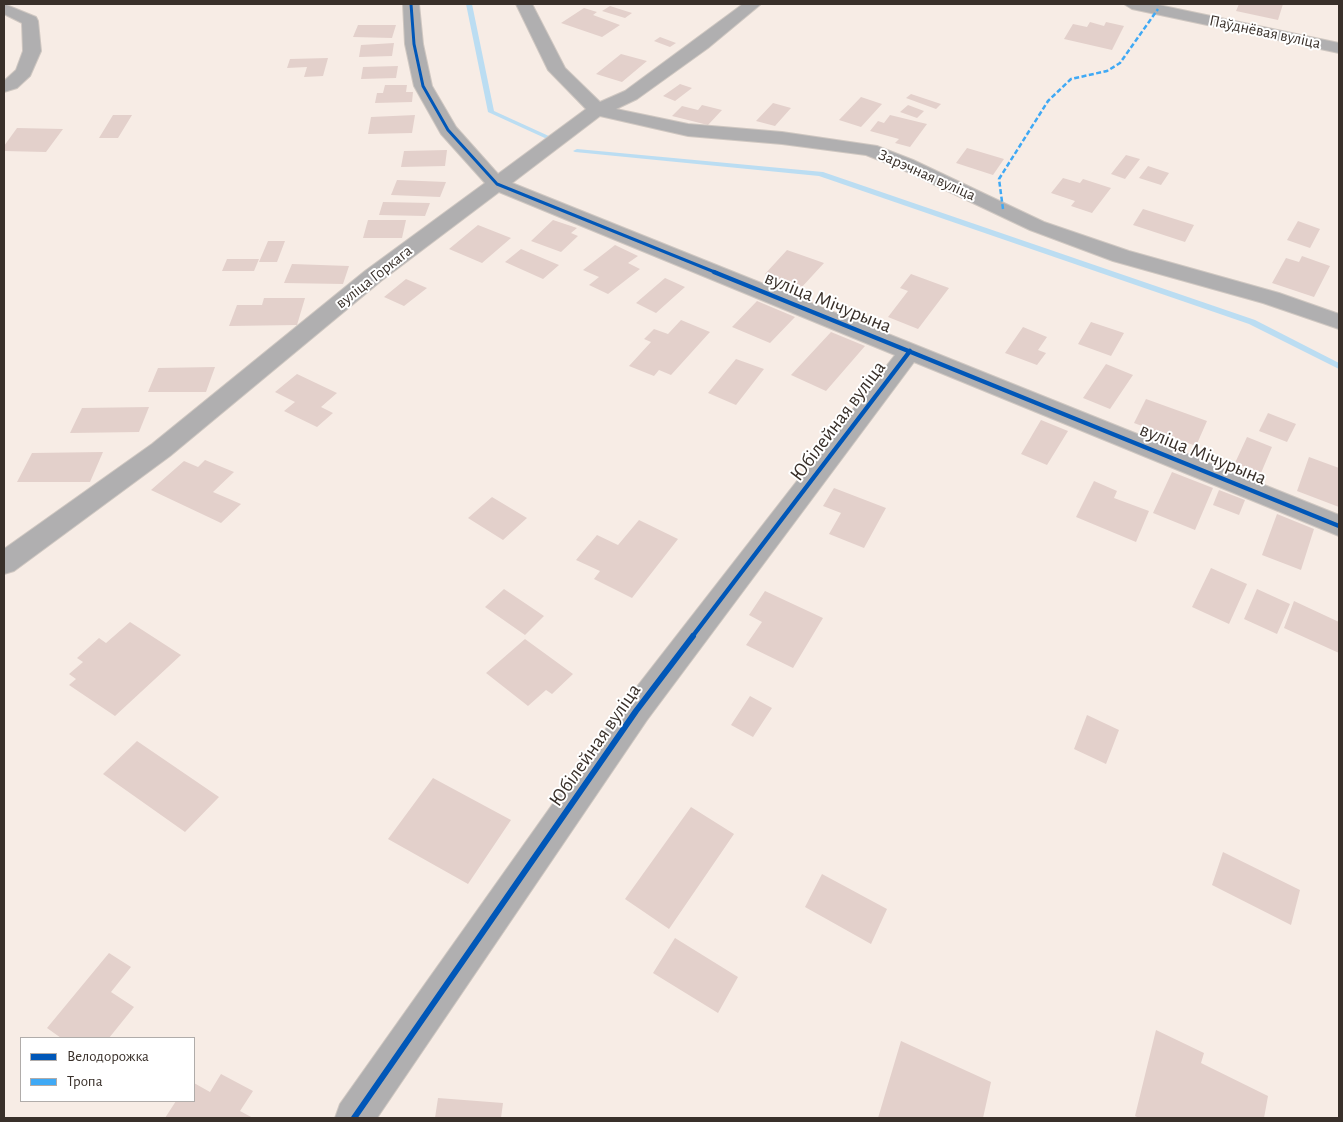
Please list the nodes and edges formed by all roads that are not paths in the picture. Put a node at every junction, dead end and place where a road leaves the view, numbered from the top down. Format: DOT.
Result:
graph roads {
  1 [pos="411,4"];
  2 [pos="524,4"];
  3 [pos="753,4"];
  4 [pos="1132,4"];
  5 [pos="4,8"];
  6 [pos="1339,48"];
  7 [pos="4,87"];
  8 [pos="597,110"];
  9 [pos="497,184"];
  10 [pos="1339,322"];
  11 [pos="910,351"];
  12 [pos="1339,526"];
  13 [pos="4,563"];
  14 [pos="354,1118"];
  1 -- 9 [label="street, вуліца Мічурына"];
  2 -- 8 [label="street"];
  3 -- 8 [label="street, вуліца Горкага"];
  4 -- 6 [label="street, Паўднёвая вуліца"];
  5 -- 7 [label="street"];
  8 -- 9 [label="street, вуліца Горкага"];
  8 -- 10 [label="street, Зарэчная вуліца"];
  9 -- 11 [label="street, вуліца Мічурына"];
  9 -- 13 [label="street, вуліца Горкага"];
  11 -- 12 [label="street, вуліца Мічурына"];
  11 -- 14 [label="street, Юбілейная вуліца"];
}
